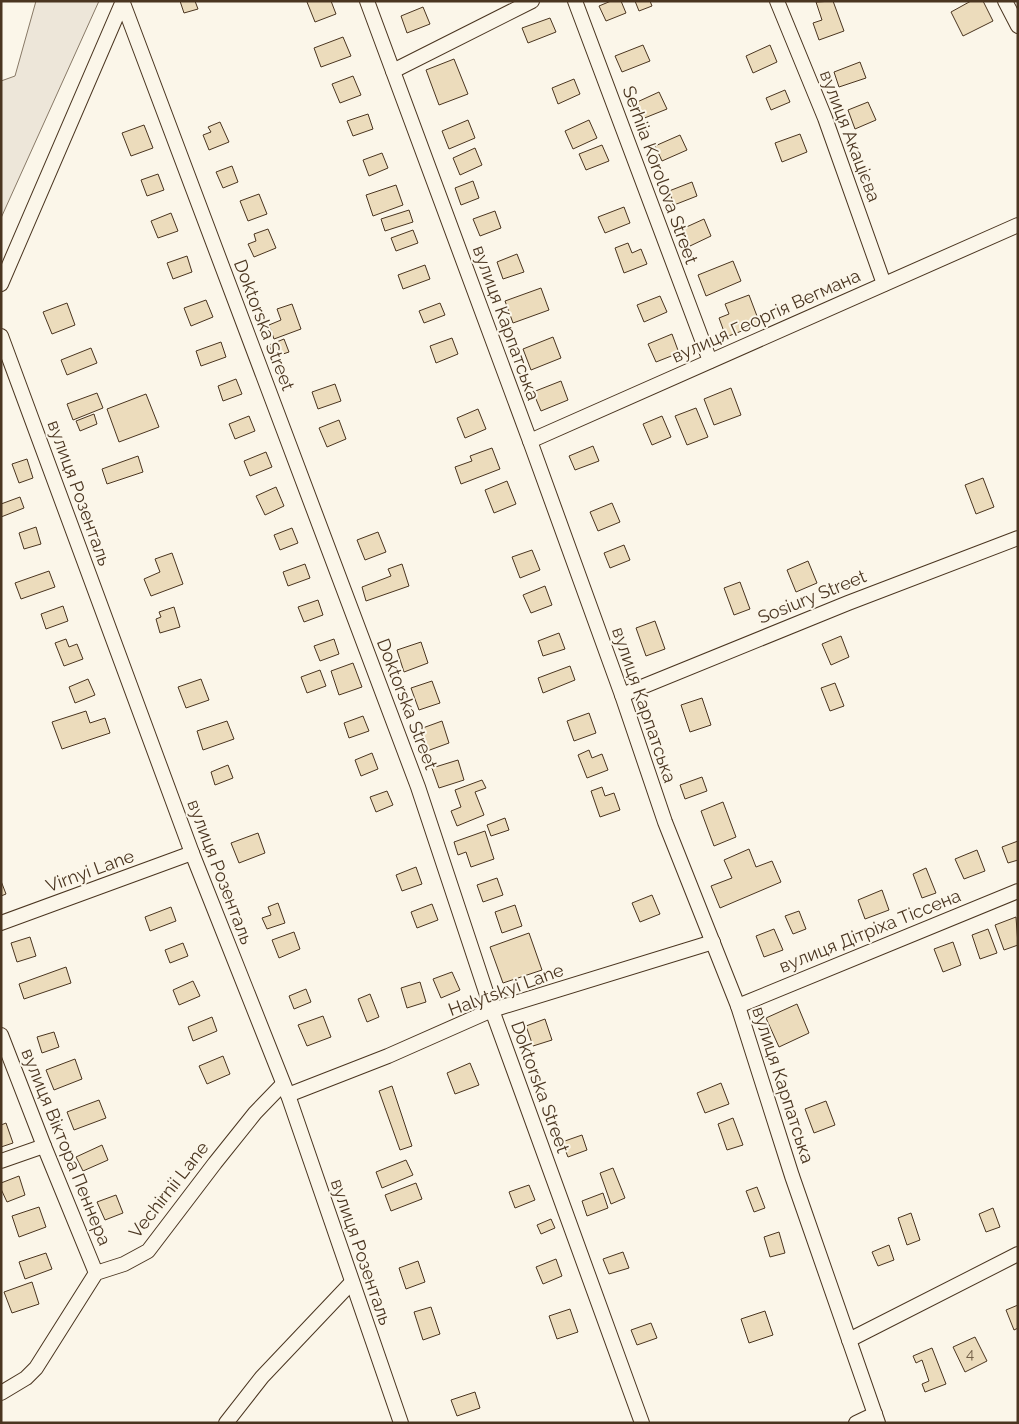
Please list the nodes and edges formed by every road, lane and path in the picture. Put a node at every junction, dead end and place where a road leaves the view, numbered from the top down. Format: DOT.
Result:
graph roads {
  1 [pos="367,1"];
  2 [pos="532,1"];
  3 [pos="575,1"];
  4 [pos="777,1"];
  5 [pos="1004,1"];
  6 [pos="123,2"];
  7 [pos="1018,26"];
  8 [pos="393,71"];
  9 [pos="1018,225"];
  10 [pos="1,284"];
  11 [pos="884,284"];
  12 [pos="1,336"];
  13 [pos="710,361"];
  14 [pos="530,441"];
  15 [pos="1018,538"];
  16 [pos="622,695"];
  17 [pos="192,853"];
  18 [pos="1018,891"];
  19 [pos="1,923"];
  20 [pos="713,942"];
  21 [pos="738,1006"];
  22 [pos="492,1010"];
  23 [pos="1,1035"];
  24 [pos="285,1090"];
  25 [pos="44,1146"];
  26 [pos="1,1161"];
  27 [pos="1018,1254"];
  28 [pos="96,1273"];
  29 [pos="352,1282"];
  30 [pos="849,1340"];
  31 [pos="1,1393"];
  32 [pos="877,1419"];
  33 [pos="226,1423"];
  34 [pos="401,1423"];
  35 [pos="642,1423"];
  36 [pos="856,1423"];
  1 -- 8 [label="street, вулиця Карпатська"];
  2 -- 8 [label="street"];
  3 -- 13 [label="street, Serhiia Korolova Street"];
  4 -- 11 [label="street, вулиця Акацієва"];
  5 -- 7 [label="street"];
  6 -- 10 [label="street"];
  6 -- 22 [label="street, Doktorska Street"];
  8 -- 14 [label="street, вулиця Карпатська"];
  9 -- 11 [label="street, вулиця Георгія Вегмана"];
  11 -- 13 [label="street, вулиця Георгія Вегмана"];
  12 -- 17 [label="street, вулиця Розенталь"];
  13 -- 14 [label="street, вулиця Георгія Вегмана"];
  14 -- 16 [label="street, вулиця Карпатська"];
  15 -- 16 [label="street, Sosiury Street"];
  16 -- 20 [label="street, вулиця Карпатська"];
  17 -- 19 [label="street, Virnyi Lane"];
  17 -- 24 [label="street, вулиця Розенталь"];
  18 -- 21 [label="street, вулиця Дітріха Тіссена"];
  20 -- 21 [label="street, вулиця Карпатська"];
  20 -- 22 [label="street, Halytskyi Lane"];
  21 -- 30 [label="street, вулиця Карпатська"];
  22 -- 24 [label="street, Halytskyi Lane"];
  22 -- 35 [label="street, Doktorska Street"];
  23 -- 25 [label="street, вулиця Віктора Пеннера"];
  24 -- 28 [label="street, Vechirnii Lane"];
  24 -- 29 [label="street, вулиця Розенталь"];
  25 -- 26 [label="street"];
  25 -- 28 [label="street, вулиця Віктора Пеннера"];
  27 -- 30 [label="street"];
  28 -- 31 [label="street"];
  29 -- 33 [label="street"];
  29 -- 34 [label="street, вулиця Розенталь"];
  30 -- 32 [label="street, вулиця Карпатська"];
  32 -- 36 [label="street"];
}
